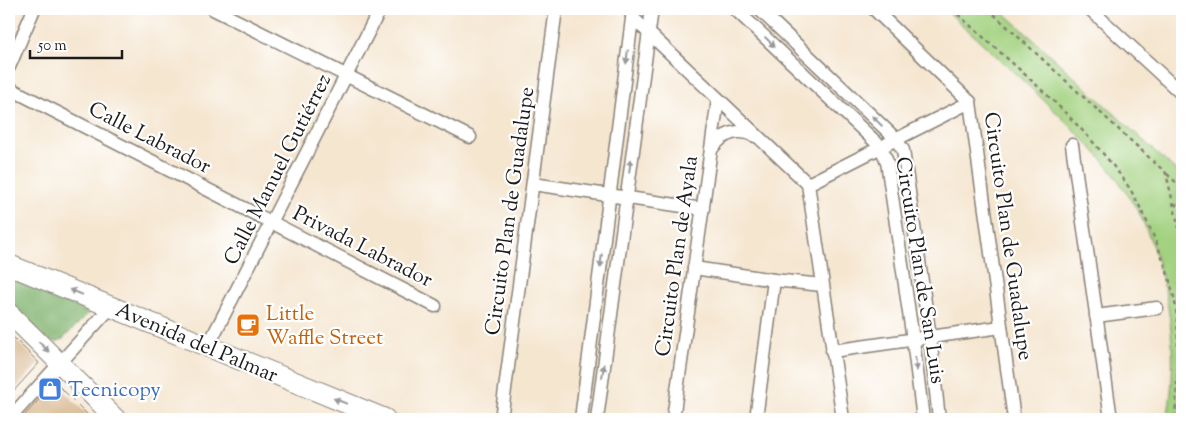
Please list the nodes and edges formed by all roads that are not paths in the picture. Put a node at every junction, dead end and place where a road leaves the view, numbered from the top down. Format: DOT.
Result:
graph roads {
  1 [pos="34,9"];
  2 [pos="213,9"];
  3 [pos="380,9"];
  4 [pos="556,9"];
  5 [pos="652,9"];
  6 [pos="735,9"];
  7 [pos="759,9"];
  8 [pos="874,9"];
  9 [pos="1090,9"];
  10 [pos="632,13"];
  11 [pos="649,33"];
  12 [pos="9,66"];
  13 [pos="347,76"];
  14 [pos="9,88"];
  15 [pos="1182,94"];
  16 [pos="718,99"];
  17 [pos="970,102"];
  18 [pos="470,137"];
  19 [pos="758,137"];
  20 [pos="896,139"];
  21 [pos="1072,145"];
  22 [pos="881,147"];
  23 [pos="711,150"];
  24 [pos="532,184"];
  25 [pos="808,184"];
  26 [pos="609,196"];
  27 [pos="626,198"];
  28 [pos="703,209"];
  29 [pos="273,222"];
  30 [pos="9,265"];
  31 [pos="694,268"];
  32 [pos="774,280"];
  33 [pos="822,285"];
  34 [pos="112,306"];
  35 [pos="435,306"];
  36 [pos="1157,308"];
  37 [pos="9,313"];
  38 [pos="1096,316"];
  39 [pos="1001,327"];
  40 [pos="930,338"];
  41 [pos="913,340"];
  42 [pos="208,346"];
  43 [pos="832,351"];
  44 [pos="61,364"];
  45 [pos="9,419"];
  46 [pos="116,419"];
  47 [pos="385,419"];
  48 [pos="501,419"];
  49 [pos="581,419"];
  50 [pos="597,419"];
  51 [pos="673,419"];
  52 [pos="756,419"];
  53 [pos="842,419"];
  54 [pos="923,419"];
  55 [pos="939,419"];
  56 [pos="1014,419"];
  57 [pos="1111,419"];
  1 -- 12 [label="street"];
  2 -- 13 [label="street"];
  3 -- 13 [label="street, Calle Manuel Gutiérrez"];
  4 -- 24 [label="street, Circuito Plan de Guadalupe"];
  5 -- 11 [label="street"];
  6 -- 22 [label="street, Circuito Plan de San Luis, one-way"];
  20 -- 7 [label="street, Circuito Plan de San Luis, one-way"];
  8 -- 17 [label="street, Circuito Plan de Guadalupe"];
  9 -- 15 [label="street"];
  10 -- 11 [label="street"];
  10 -- 26 [label="street, one-way"];
  11 -- 16 [label="street"];
  27 -- 11 [label="street, one-way"];
  13 -- 18 [label="street"];
  13 -- 29 [label="street, Calle Manuel Gutiérrez"];
  14 -- 29 [label="street, Calle Labrador"];
  16 -- 19 [label="street"];
  16 -- 23 [label="street, Circuito Plan de Ayala"];
  17 -- 20 [label="street"];
  17 -- 39 [label="street, Circuito Plan de Guadalupe"];
  19 -- 23 [label="street"];
  19 -- 25 [label="street"];
  20 -- 22 [label="street"];
  20 -- 40 [label="street, Circuito Plan de San Luis"];
  21 -- 38 [label="street"];
  22 -- 25 [label="street"];
  22 -- 41 [label="street, Circuito Plan de San Luis"];
  23 -- 28 [label="street, Circuito Plan de Ayala"];
  24 -- 26 [label="street"];
  24 -- 48 [label="street, Circuito Plan de Guadalupe"];
  25 -- 33 [label="street"];
  26 -- 27 [label="street"];
  26 -- 49 [label="street, one-way"];
  27 -- 28 [label="street"];
  50 -- 27 [label="street, one-way"];
  28 -- 31 [label="street, Circuito Plan de Ayala"];
  29 -- 35 [label="street, Privada Labrador"];
  29 -- 42 [label="street, Calle Manuel Gutiérrez"];
  34 -- 30 [label="main road, Avenida del Palmar, one-way"];
  31 -- 32 [label="street"];
  31 -- 51 [label="street, Circuito Plan de Ayala"];
  32 -- 33 [label="street"];
  32 -- 52 [label="street"];
  33 -- 43 [label="street"];
  34 -- 42 [label="main road, Avenida del Palmar"];
  34 -- 44 [label="street"];
  36 -- 38 [label="street"];
  37 -- 44 [label="street, one-way"];
  38 -- 57 [label="street"];
  39 -- 40 [label="street"];
  39 -- 56 [label="street, Circuito Plan de Guadalupe"];
  40 -- 41 [label="street"];
  40 -- 55 [label="street, Circuito Plan de San Luis"];
  41 -- 43 [label="street"];
  41 -- 54 [label="street, Circuito Plan de San Luis, one-way"];
  47 -- 42 [label="main road, Avenida del Palmar, one-way"];
  43 -- 53 [label="street"];
  44 -- 45 [label="street"];
  44 -- 46 [label="street"];
}
